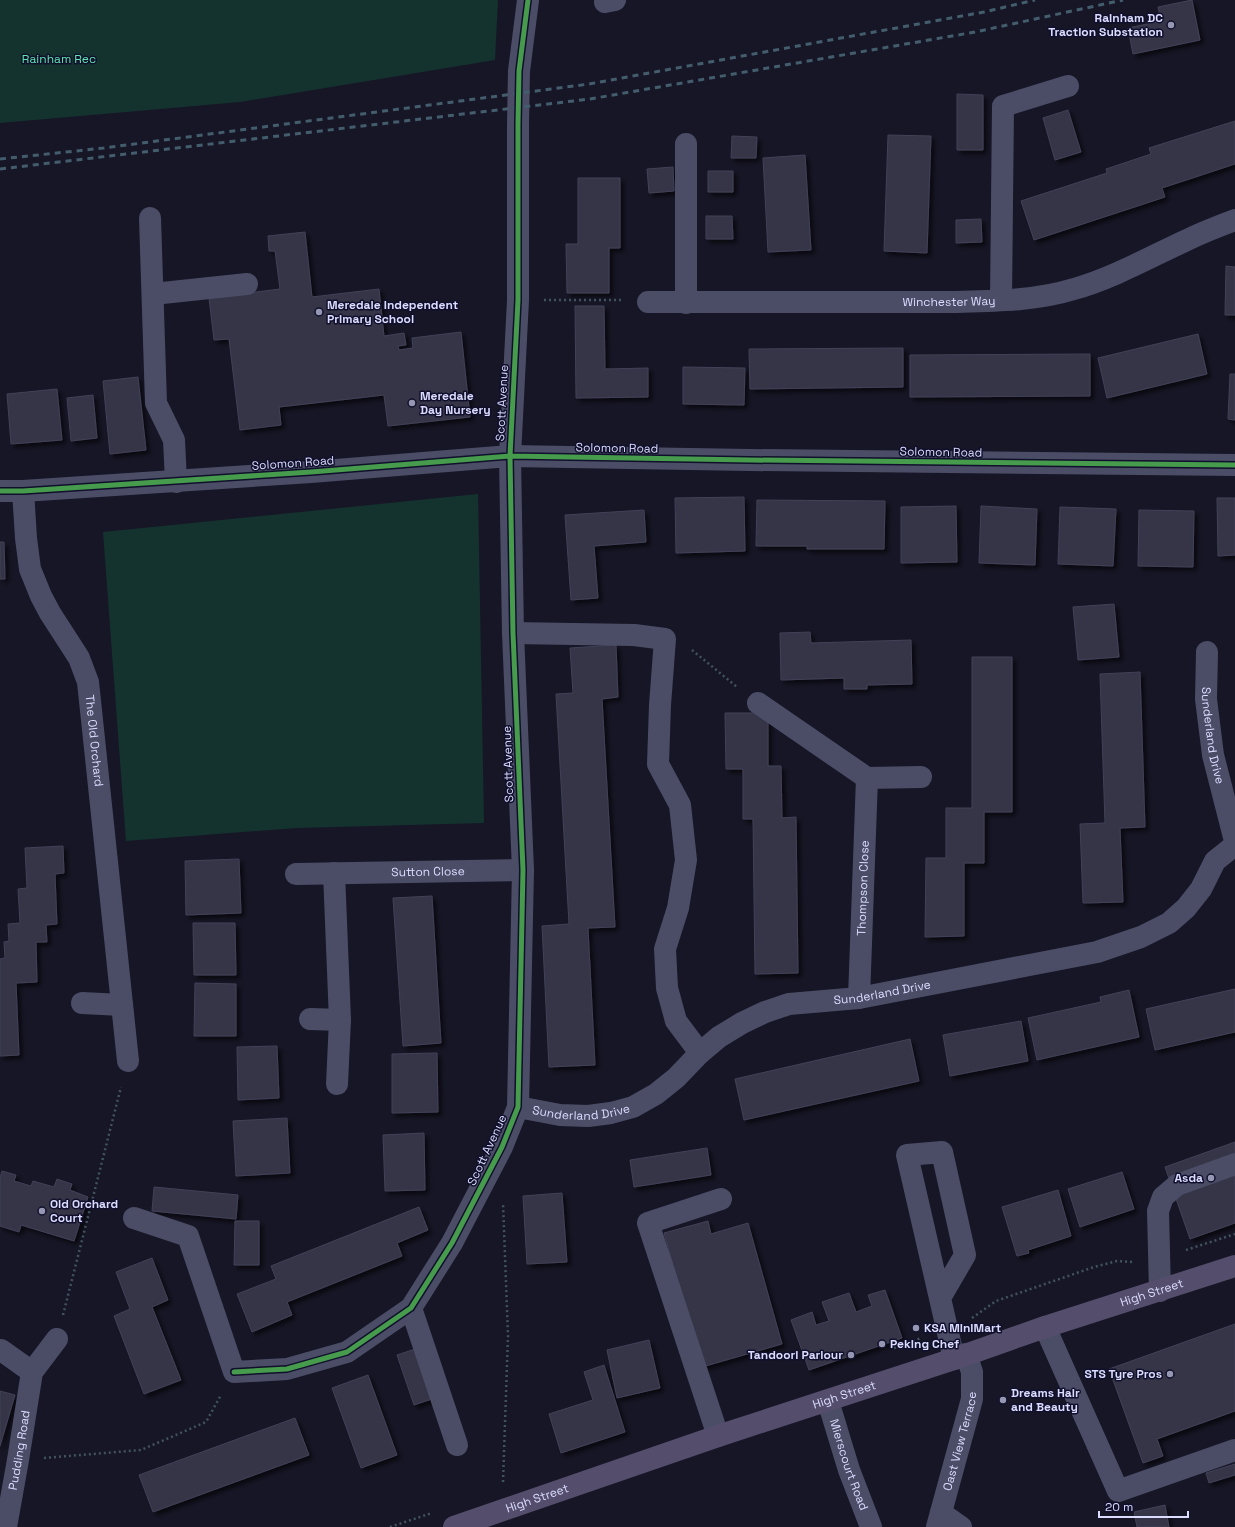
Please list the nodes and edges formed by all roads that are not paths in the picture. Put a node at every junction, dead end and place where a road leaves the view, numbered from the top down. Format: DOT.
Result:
graph roads {
  1 [pos="528,0"];
  2 [pos="1068,86"];
  3 [pos="686,144"];
  4 [pos="150,218"];
  5 [pos="1235,220"];
  6 [pos="247,284"];
  7 [pos="153,294"];
  8 [pos="1001,300"];
  9 [pos="648,302"];
  10 [pos="686,303"];
  11 [pos="510,456"];
  12 [pos="1235,465"];
  13 [pos="176,482"];
  14 [pos="0,491"];
  15 [pos="23,491"];
  16 [pos="513,633"];
  17 [pos="1207,652"];
  18 [pos="758,704"];
  19 [pos="921,777"];
  20 [pos="867,778"];
  21 [pos="1235,841"];
  22 [pos="1235,845"];
  23 [pos="523,870"];
  24 [pos="334,873"];
  25 [pos="296,874"];
  26 [pos="859,998"];
  27 [pos="82,1003"];
  28 [pos="122,1005"];
  29 [pos="310,1019"];
  30 [pos="340,1020"];
  31 [pos="700,1053"];
  32 [pos="128,1061"];
  33 [pos="337,1084"];
  34 [pos="518,1107"];
  35 [pos="1235,1164"];
  36 [pos="721,1199"];
  37 [pos="134,1218"];
  38 [pos="1235,1266"];
  39 [pos="1160,1291"];
  40 [pos="940,1298"];
  41 [pos="411,1308"];
  42 [pos="1046,1327"];
  43 [pos="57,1339"];
  44 [pos="1,1350"];
  45 [pos="960,1357"];
  46 [pos="32,1372"];
  47 [pos="828,1401"];
  48 [pos="718,1436"];
  49 [pos="457,1445"];
  50 [pos="1235,1450"];
  51 [pos="939,1520"];
  52 [pos="6,1527"];
  53 [pos="454,1527"];
  54 [pos="871,1527"];
  55 [pos="961,1527"];
  1 -- 11 [label="street, Scott Avenue"];
  2 -- 8 [label="street"];
  3 -- 10 [label="street"];
  4 -- 7 [label="street"];
  5 -- 8 [label="street, Winchester Way"];
  6 -- 7 [label="street"];
  7 -- 13 [label="street"];
  8 -- 10 [label="street, Winchester Way"];
  9 -- 10 [label="street, Winchester Way"];
  11 -- 12 [label="street, Solomon Road"];
  11 -- 13 [label="street, Solomon Road"];
  11 -- 16 [label="street, Scott Avenue"];
  13 -- 15 [label="street, Solomon Road"];
  14 -- 15 [label="street, Solomon Road"];
  15 -- 28 [label="street, The Old Orchard"];
  16 -- 23 [label="street, Scott Avenue"];
  16 -- 31 [label="street"];
  17 -- 21 [label="street, Sunderland Drive"];
  18 -- 20 [label="street"];
  19 -- 20 [label="street"];
  20 -- 26 [label="street, Thompson Close"];
  22 -- 26 [label="street, Sunderland Drive"];
  23 -- 24 [label="street, Sutton Close"];
  23 -- 34 [label="street, Scott Avenue"];
  24 -- 25 [label="street, Sutton Close"];
  24 -- 30 [label="street"];
  26 -- 31 [label="street, Sunderland Drive"];
  27 -- 28 [label="street"];
  28 -- 32 [label="street, The Old Orchard"];
  29 -- 30 [label="street"];
  30 -- 33 [label="street"];
  31 -- 34 [label="street, Sunderland Drive"];
  34 -- 41 [label="street, Scott Avenue"];
  35 -- 39 [label="street"];
  36 -- 48 [label="street"];
  37 -- 41 [label="street, Scott Avenue"];
  38 -- 39 [label="main road, High Street"];
  39 -- 42 [label="main road, High Street"];
  40 -- 40 [label="street, Oast View Terrace"];
  40 -- 45 [label="street, Oast View Terrace"];
  41 -- 49 [label="street"];
  42 -- 45 [label="main road, High Street"];
  42 -- 50 [label="street"];
  43 -- 46 [label="street, Pudding Road"];
  44 -- 46 [label="street"];
  45 -- 47 [label="main road, High Street"];
  45 -- 51 [label="street, Oast View Terrace"];
  46 -- 52 [label="street, Pudding Road"];
  47 -- 48 [label="main road, High Street"];
  47 -- 54 [label="street, Mierscourt Road"];
  48 -- 53 [label="main road, High Street"];
  51 -- 55 [label="street"];
}
